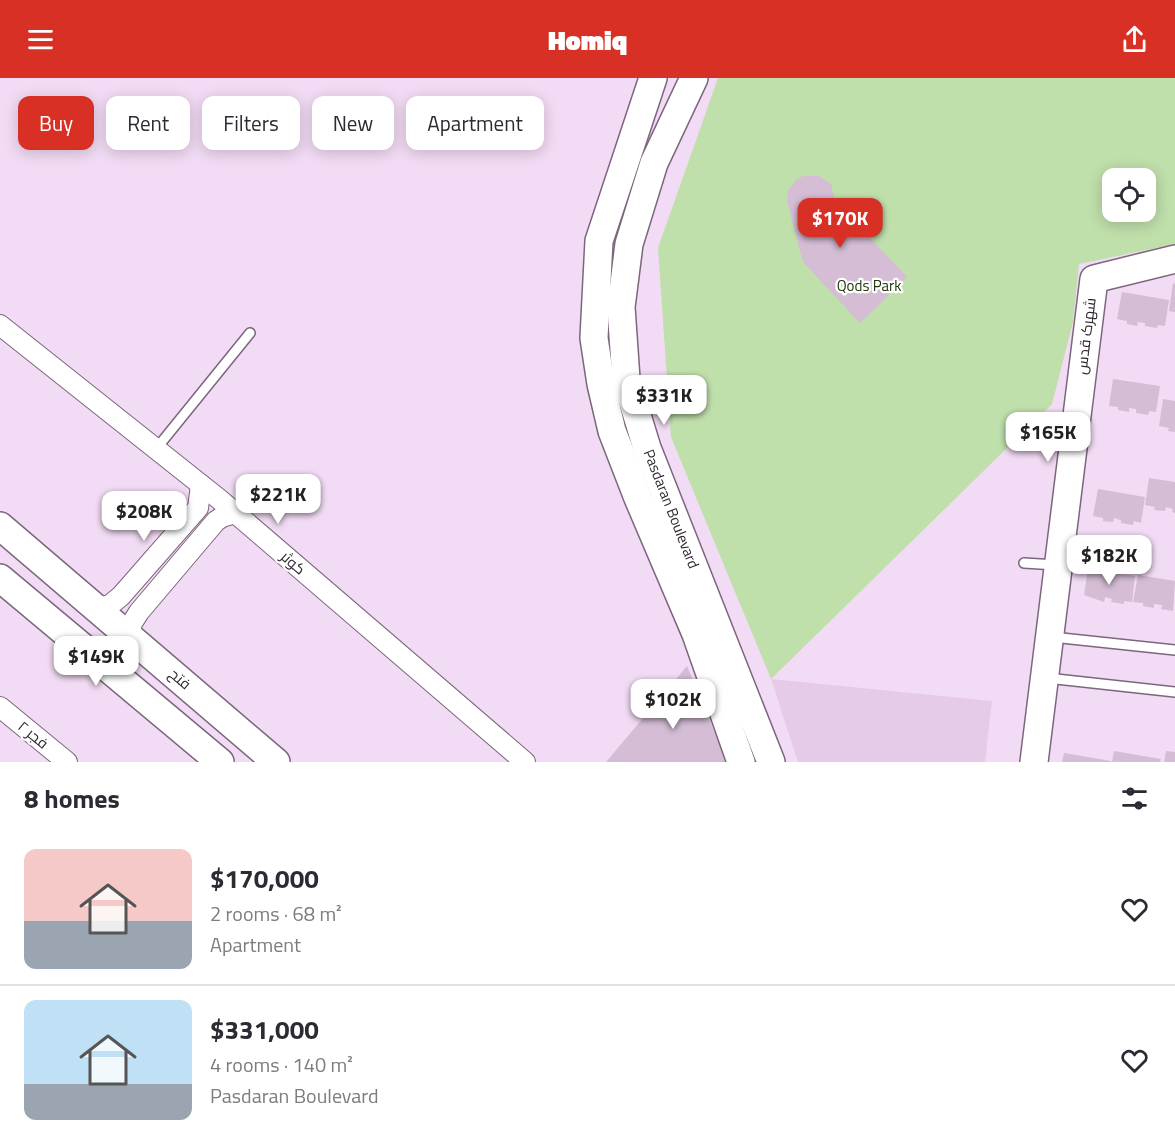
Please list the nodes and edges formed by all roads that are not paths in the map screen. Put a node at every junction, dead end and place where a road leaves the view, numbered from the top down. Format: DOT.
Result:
graph roads {
  1 [pos="668,82"];
  2 [pos="1175,259"];
  3 [pos="0,325"];
  4 [pos="250,333"];
  5 [pos="156,449"];
  6 [pos="201,485"];
  7 [pos="235,513"];
  8 [pos="0,526"];
  9 [pos="1024,563"];
  10 [pos="1058,566"];
  11 [pos="0,578"];
  12 [pos="97,608"];
  13 [pos="129,636"];
  14 [pos="1049,636"];
  15 [pos="1175,650"];
  16 [pos="1044,678"];
  17 [pos="1175,692"];
  18 [pos="0,707"];
  19 [pos="212,760"];
  20 [pos="67,762"];
  21 [pos="276,762"];
  22 [pos="525,762"];
  23 [pos="741,762"];
  24 [pos="771,762"];
  25 [pos="1034,762"];
  1 -- 23 [label="main road, Pasdaran Boulevard"];
  1 -- 24 [label="main road, Pasdaran Boulevard"];
  2 -- 10 [label="main road, شهرک قدس"];
  3 -- 5 [label="street, کوثر"];
  4 -- 5 [label="lane"];
  5 -- 6 [label="street, کوثر"];
  6 -- 7 [label="street, کوثر"];
  6 -- 12 [label="street"];
  7 -- 13 [label="street"];
  7 -- 22 [label="street, کوثر"];
  8 -- 12 [label="main road, فتح"];
  9 -- 10 [label="lane"];
  10 -- 14 [label="main road, شهرک قدس"];
  11 -- 19 [label="main road"];
  12 -- 13 [label="main road, فتح"];
  13 -- 21 [label="main road, فتح"];
  14 -- 15 [label="lane"];
  14 -- 16 [label="main road, شهرک قدس"];
  16 -- 17 [label="lane"];
  16 -- 25 [label="main road, شهرک قدس"];
  18 -- 20 [label="street, فجر ۲"];
}
